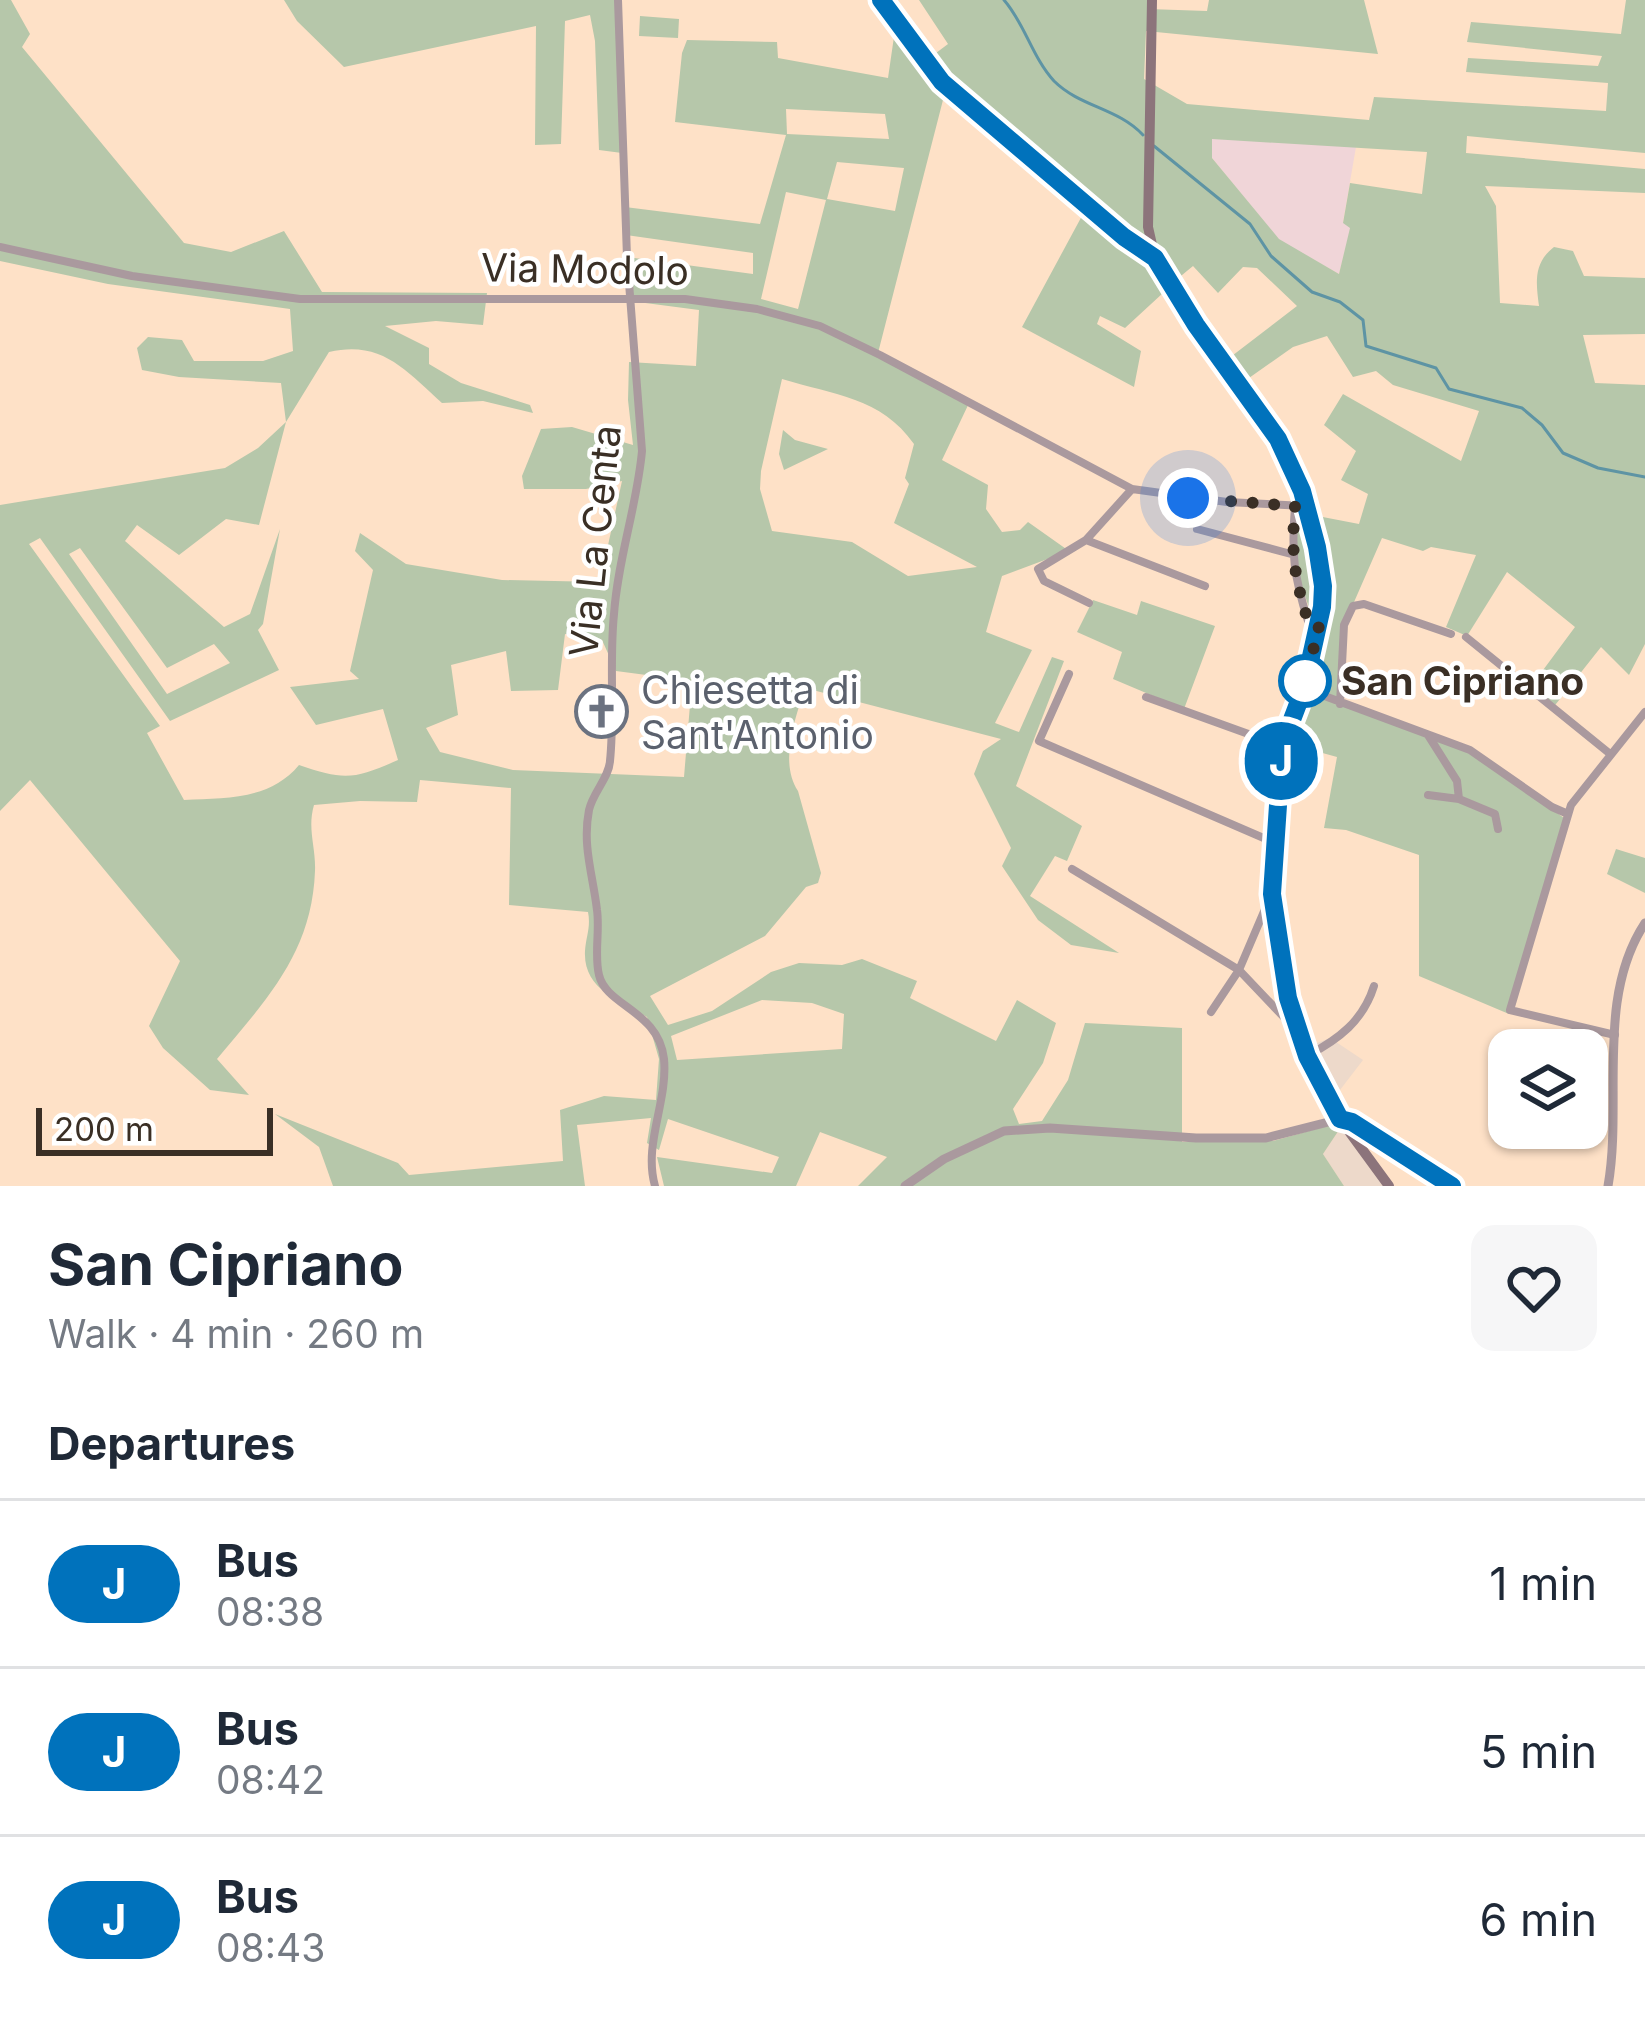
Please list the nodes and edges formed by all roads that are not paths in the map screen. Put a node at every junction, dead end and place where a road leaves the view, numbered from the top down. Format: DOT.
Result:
graph roads {
  1 [pos="618,0"];
  2 [pos="881,0"];
  3 [pos="1152,0"];
  4 [pos="0,247"];
  5 [pos="1155,258"];
  6 [pos="630,301"];
  7 [pos="1132,488"];
  8 [pos="1300,506"];
  9 [pos="1197,529"];
  10 [pos="1086,540"];
  11 [pos="1291,554"];
  12 [pos="1205,586"];
  13 [pos="1089,603"];
  14 [pos="1319,626"];
  15 [pos="1451,634"];
  16 [pos="1466,637"];
  17 [pos="1069,674"];
  18 [pos="1304,688"];
  19 [pos="1146,697"];
  20 [pos="1340,704"];
  21 [pos="1645,712"];
  22 [pos="1428,734"];
  23 [pos="1282,746"];
  24 [pos="1609,753"];
  25 [pos="1428,795"];
  26 [pos="1459,799"];
  27 [pos="1568,814"];
  28 [pos="1498,830"];
  29 [pos="1273,842"];
  30 [pos="1072,869"];
  31 [pos="1272,894"];
  32 [pos="1645,923"];
  33 [pos="1240,970"];
  34 [pos="1374,986"];
  35 [pos="1211,1012"];
  36 [pos="1300,1034"];
  37 [pos="1615,1035"];
  38 [pos="1307,1056"];
  39 [pos="1340,1119"];
  40 [pos="655,1186"];
  41 [pos="905,1186"];
  42 [pos="1389,1186"];
  43 [pos="1451,1186"];
  44 [pos="1608,1186"];
  1 -- 6 [label="street, Via La Centa"];
  2 -- 5 [label="street"];
  3 -- 5 [label="main road"];
  4 -- 6 [label="street, Via Modolo"];
  5 -- 8 [label="main road"];
  6 -- 7 [label="street, Via Modolo"];
  6 -- 40 [label="street, Via La Centa"];
  7 -- 8 [label="street, Via Modolo"];
  7 -- 10 [label="street"];
  8 -- 11 [label="street"];
  8 -- 14 [label="main road"];
  9 -- 11 [label="street"];
  10 -- 12 [label="street"];
  10 -- 13 [label="street"];
  11 -- 14 [label="street"];
  14 -- 18 [label="main road"];
  15 -- 20 [label="street"];
  16 -- 24 [label="street"];
  17 -- 29 [label="street"];
  18 -- 20 [label="street"];
  18 -- 23 [label="main road"];
  19 -- 23 [label="street"];
  20 -- 22 [label="street"];
  21 -- 24 [label="street"];
  22 -- 26 [label="street"];
  22 -- 27 [label="street"];
  23 -- 29 [label="main road"];
  24 -- 27 [label="street"];
  25 -- 26 [label="street"];
  26 -- 28 [label="street"];
  27 -- 37 [label="street"];
  29 -- 31 [label="main road"];
  30 -- 33 [label="street"];
  31 -- 33 [label="street"];
  31 -- 36 [label="main road"];
  32 -- 37 [label="street"];
  33 -- 35 [label="street"];
  33 -- 36 [label="street"];
  34 -- 38 [label="street"];
  36 -- 38 [label="main road"];
  37 -- 44 [label="street"];
  38 -- 39 [label="main road"];
  39 -- 41 [label="street"];
  39 -- 42 [label="main road"];
  39 -- 43 [label="street"];
}
